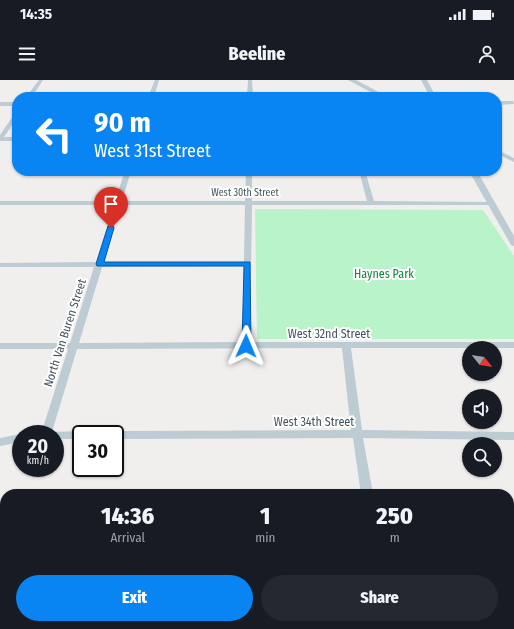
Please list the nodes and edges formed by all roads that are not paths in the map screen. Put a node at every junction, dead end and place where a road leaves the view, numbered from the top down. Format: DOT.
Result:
graph roads {
  1 [pos="41,80"];
  2 [pos="157,80"];
  3 [pos="250,80"];
  4 [pos="353,80"];
  5 [pos="424,80"];
  6 [pos="33,92"];
  7 [pos="153,92"];
  8 [pos="250,92"];
  9 [pos="374,92"];
  10 [pos="430,92"];
  11 [pos="502,103"];
  12 [pos="513,103"];
  13 [pos="0,104"];
  14 [pos="12,104"];
  15 [pos="12,121"];
  16 [pos="0,139"];
  17 [pos="12,139"];
  18 [pos="502,154"];
  19 [pos="514,160"];
  20 [pos="126,176"];
  21 [pos="249,176"];
  22 [pos="363,176"];
  23 [pos="476,176"];
  24 [pos="0,203"];
  25 [pos="118,203"];
  26 [pos="248,203"];
  27 [pos="371,203"];
  28 [pos="490,203"];
  29 [pos="514,242"];
  30 [pos="99,264"];
  31 [pos="248,264"];
  32 [pos="0,265"];
  33 [pos="514,345"];
  34 [pos="0,346"];
  35 [pos="74,346"];
  36 [pos="246,346"];
  37 [pos="346,346"];
  38 [pos="49,425"];
  39 [pos="357,434"];
  40 [pos="124,436"];
  41 [pos="514,436"];
  42 [pos="12,440"];
  43 [pos="0,442"];
  44 [pos="366,489"];
  1 -- 6 [label="street"];
  2 -- 7 [label="street"];
  3 -- 8 [label="street"];
  4 -- 9 [label="street"];
  5 -- 10 [label="street"];
  11 -- 12 [label="street"];
  13 -- 14 [label="street"];
  15 -- 16 [label="street"];
  16 -- 17 [label="street"];
  18 -- 19 [label="street"];
  20 -- 25 [label="street, North Van Buren Street"];
  21 -- 26 [label="street"];
  22 -- 27 [label="street"];
  23 -- 28 [label="street"];
  24 -- 25 [label="street, West 30th Street"];
  25 -- 26 [label="street, West 30th Street"];
  25 -- 30 [label="street, North Van Buren Street"];
  26 -- 27 [label="street, West 30th Street"];
  26 -- 31 [label="street"];
  27 -- 28 [label="street, West 30th Street"];
  28 -- 29 [label="street"];
  30 -- 31 [label="street"];
  30 -- 32 [label="street"];
  30 -- 35 [label="street, North Van Buren Street"];
  31 -- 36 [label="street"];
  33 -- 37 [label="street, West 32nd Street"];
  34 -- 35 [label="street, West 32nd Street"];
  35 -- 36 [label="street, West 32nd Street"];
  35 -- 38 [label="street, North Van Buren Street"];
  36 -- 37 [label="street, West 32nd Street"];
  37 -- 39 [label="street"];
  39 -- 40 [label="street, West 34th Street"];
  39 -- 41 [label="street, West 34th Street"];
  39 -- 44 [label="street"];
  42 -- 43 [label="street"];
}
